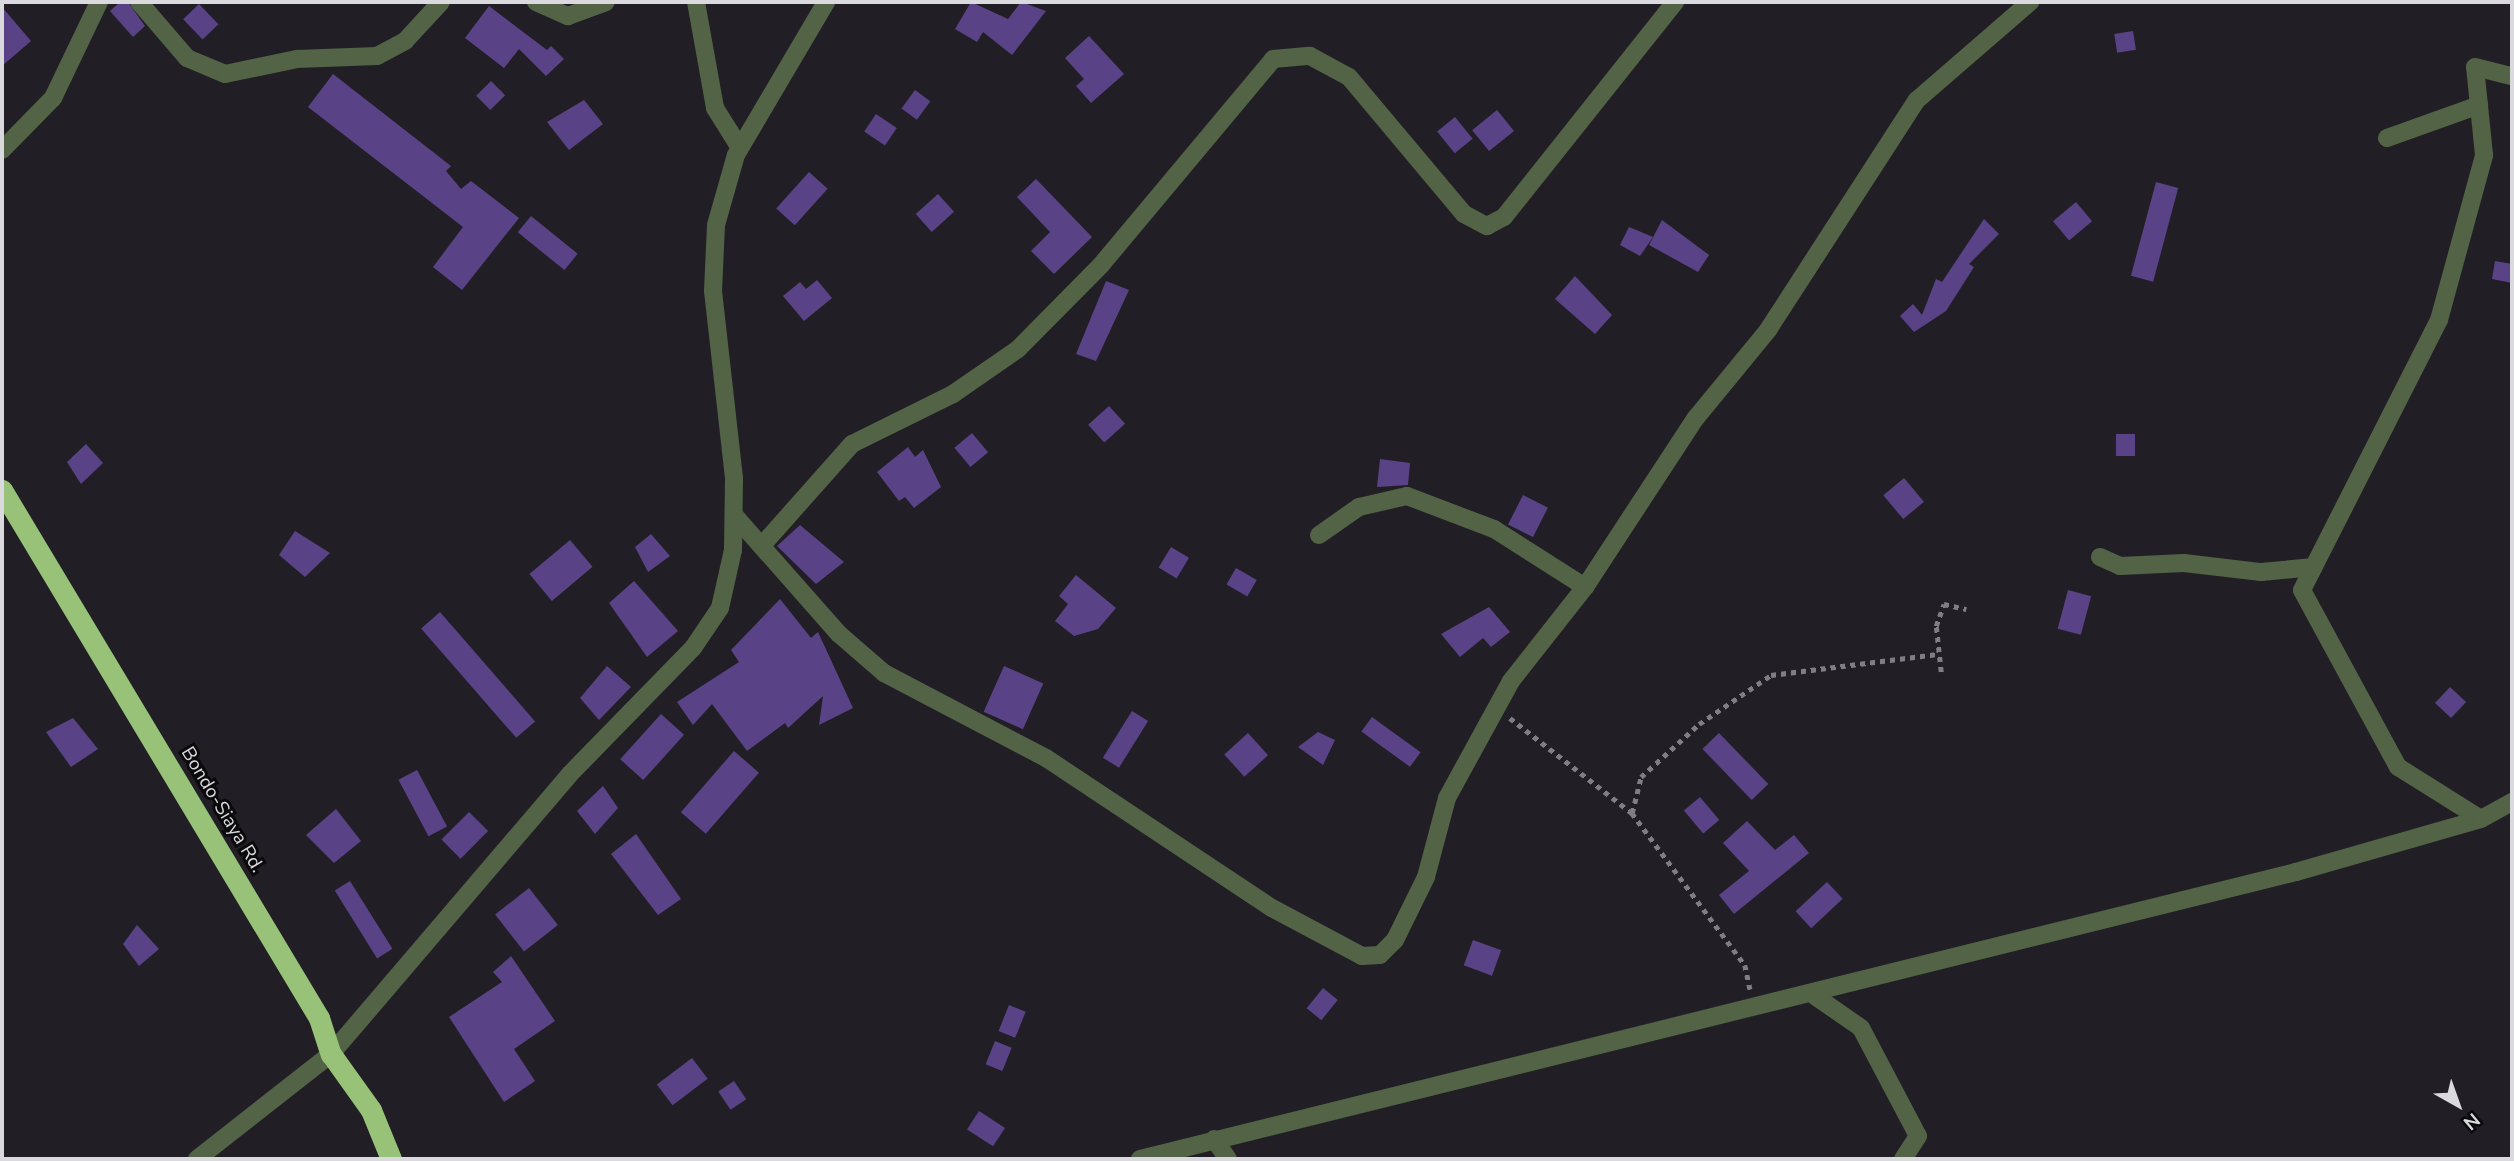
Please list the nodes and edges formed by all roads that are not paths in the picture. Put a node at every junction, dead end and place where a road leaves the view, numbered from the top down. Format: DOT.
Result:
graph roads {
  1 [pos="99,2"];
  2 [pos="139,2"];
  3 [pos="441,2"];
  4 [pos="536,2"];
  5 [pos="606,2"];
  6 [pos="696,2"];
  7 [pos="826,2"];
  8 [pos="1675,2"];
  9 [pos="2030,2"];
  10 [pos="2512,75"];
  11 [pos="2479,105"];
  12 [pos="2387,138"];
  13 [pos="740,148"];
  14 [pos="2,150"];
  15 [pos="2,490"];
  16 [pos="734,514"];
  17 [pos="1319,534"];
  18 [pos="765,542"];
  19 [pos="2100,557"];
  20 [pos="2314,567"];
  21 [pos="1585,587"];
  22 [pos="2512,802"];
  23 [pos="2481,819"];
  24 [pos="1815,996"];
  25 [pos="331,1055"];
  26 [pos="1214,1139"];
  27 [pos="197,1159"];
  28 [pos="391,1159"];
  29 [pos="1140,1159"];
  30 [pos="1228,1159"];
  31 [pos="1903,1159"];
  1 -- 14 [label="street"];
  2 -- 3 [label="street"];
  4 -- 5 [label="street"];
  6 -- 13 [label="street"];
  7 -- 13 [label="street"];
  8 -- 18 [label="street"];
  9 -- 21 [label="street"];
  10 -- 11 [label="street"];
  11 -- 12 [label="street"];
  11 -- 20 [label="street"];
  13 -- 16 [label="street"];
  15 -- 25 [label="highway, Bondo-Siaya Rd."];
  16 -- 18 [label="street"];
  16 -- 25 [label="street"];
  17 -- 21 [label="street"];
  18 -- 21 [label="street"];
  19 -- 20 [label="street"];
  20 -- 23 [label="street"];
  22 -- 23 [label="street"];
  23 -- 24 [label="street"];
  24 -- 26 [label="street"];
  24 -- 31 [label="street"];
  25 -- 27 [label="street"];
  25 -- 28 [label="highway, Bondo-Siaya Rd."];
  26 -- 29 [label="street"];
  26 -- 30 [label="street"];
}
